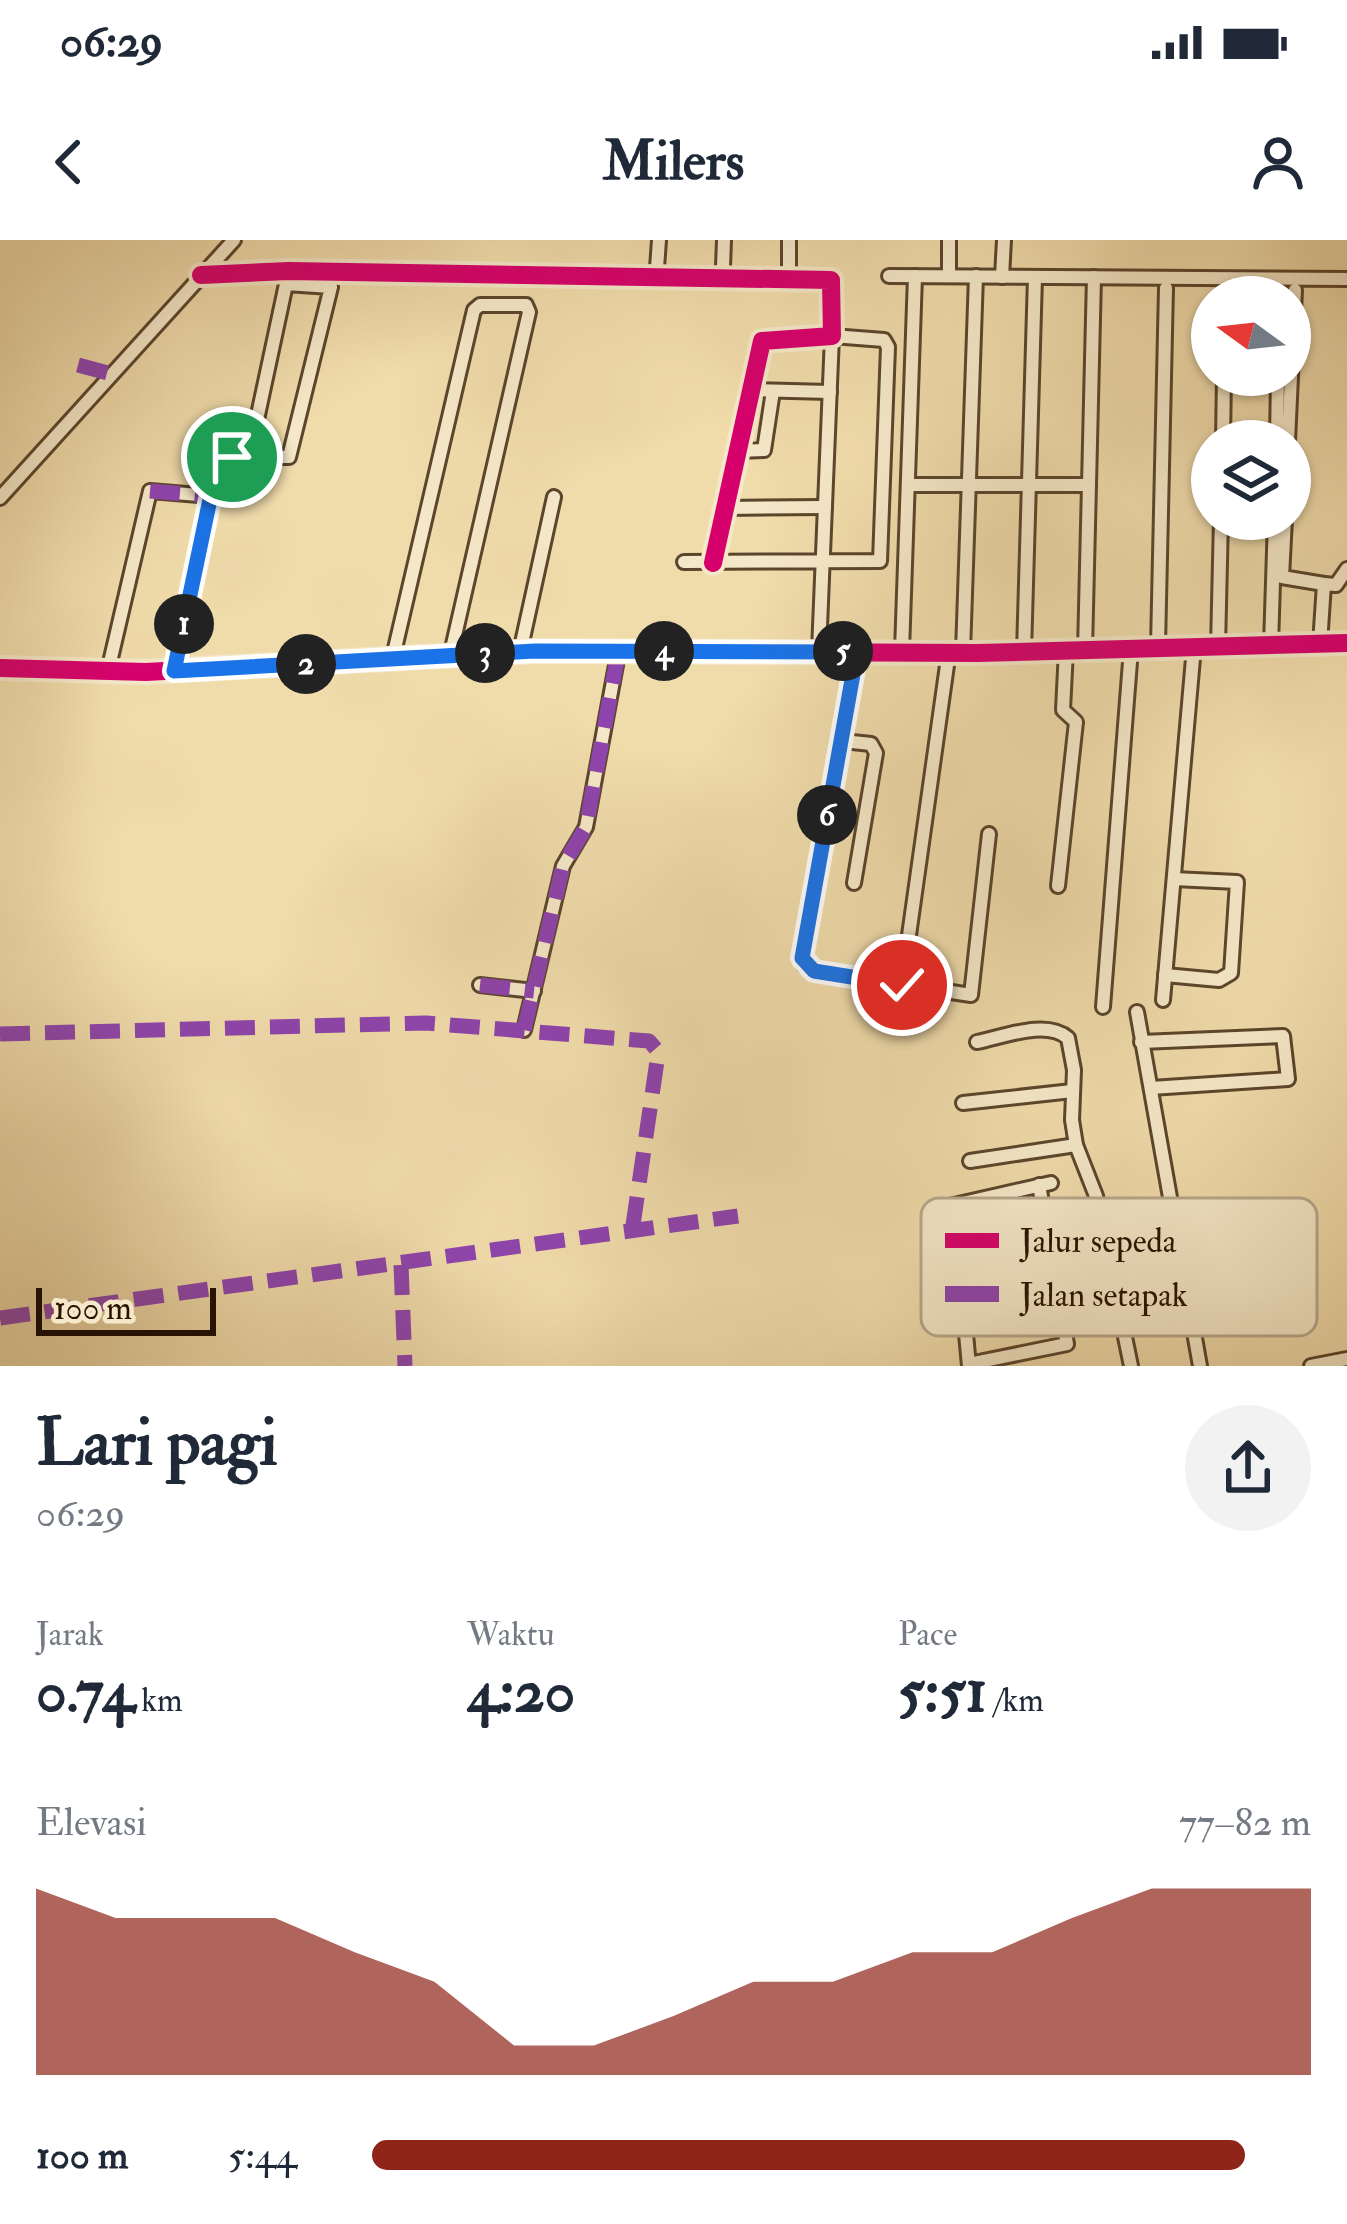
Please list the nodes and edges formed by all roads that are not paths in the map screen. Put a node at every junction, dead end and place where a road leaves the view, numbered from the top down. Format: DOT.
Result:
graph roads {
  1 [pos="234,240"];
  2 [pos="659,240"];
  3 [pos="724,240"];
  4 [pos="790,240"];
  5 [pos="949,240"];
  6 [pos="1004,240"];
  7 [pos="789,266"];
  8 [pos="723,267"];
  9 [pos="657,268"];
  10 [pos="949,274"];
  11 [pos="201,275"];
  12 [pos="889,276"];
  13 [pos="915,276"];
  14 [pos="976,276"];
  15 [pos="1002,277"];
  16 [pos="1035,277"];
  17 [pos="1094,277"];
  18 [pos="1347,279"];
  19 [pos="1166,288"];
  20 [pos="832,336"];
  21 [pos="751,390"];
  22 [pos="773,391"];
  23 [pos="830,392"];
  24 [pos="737,451"];
  25 [pos="249,457"];
  26 [pos="908,485"];
  27 [pos="969,485"];
  28 [pos="1029,485"];
  29 [pos="1089,485"];
  30 [pos="211,496"];
  31 [pos="554,496"];
  32 [pos="0,498"];
  33 [pos="825,507"];
  34 [pos="724,508"];
  35 [pos="1221,540"];
  36 [pos="1274,540"];
  37 [pos="1284,540"];
  38 [pos="896,560"];
  39 [pos="822,561"];
  40 [pos="880,561"];
  41 [pos="684,562"];
  42 [pos="713,562"];
  43 [pos="1346,576"];
  44 [pos="1324,584"];
  45 [pos="1347,643"];
  46 [pos="1320,644"];
  47 [pos="1271,645"];
  48 [pos="1158,646"];
  49 [pos="1194,647"];
  50 [pos="1218,647"];
  51 [pos="620,650"];
  52 [pos="1066,650"];
  53 [pos="1084,650"];
  54 [pos="1131,650"];
  55 [pos="819,651"];
  56 [pos="902,651"];
  57 [pos="520,652"];
  58 [pos="857,652"];
  59 [pos="956,652"];
  60 [pos="1024,652"];
  61 [pos="451,653"];
  62 [pos="393,657"];
  63 [pos="0,668"];
  64 [pos="108,671"];
  65 [pos="174,671"];
  66 [pos="842,741"];
  67 [pos="989,834"];
  68 [pos="1174,879"];
  69 [pos="854,883"];
  70 [pos="1058,886"];
  71 [pos="1165,975"];
  72 [pos="902,980"];
  73 [pos="480,986"];
  74 [pos="534,991"];
  75 [pos="1163,1000"];
  76 [pos="1103,1007"];
  77 [pos="1137,1012"];
  78 [pos="524,1030"];
  79 [pos="977,1042"];
  80 [pos="1141,1042"];
  81 [pos="1151,1088"];
  82 [pos="1072,1091"];
  83 [pos="963,1103"];
  84 [pos="1076,1144"];
  85 [pos="970,1161"];
  86 [pos="984,1198"];
  87 [pos="1046,1198"];
  88 [pos="1096,1198"];
  89 [pos="1171,1198"];
  90 [pos="1066,1336"];
  91 [pos="1125,1336"];
  92 [pos="1196,1336"];
  93 [pos="1347,1359"];
  94 [pos="969,1365"];
  95 [pos="1131,1366"];
  96 [pos="1201,1366"];
  97 [pos="1311,1366"];
  1 -- 11 [label="street"];
  2 -- 9 [label="street"];
  3 -- 8 [label="street"];
  4 -- 7 [label="street"];
  5 -- 10 [label="street"];
  6 -- 15 [label="street"];
  10 -- 13 [label="street"];
  10 -- 14 [label="street"];
  11 -- 20 [label="street"];
  11 -- 32 [label="street"];
  12 -- 13 [label="street"];
  13 -- 26 [label="street"];
  14 -- 15 [label="street"];
  14 -- 27 [label="street"];
  15 -- 16 [label="street"];
  16 -- 17 [label="street"];
  16 -- 28 [label="street"];
  17 -- 18 [label="street"];
  17 -- 29 [label="street"];
  19 -- 48 [label="street"];
  20 -- 21 [label="street"];
  20 -- 23 [label="street"];
  20 -- 40 [label="street"];
  21 -- 22 [label="street"];
  21 -- 24 [label="street"];
  22 -- 23 [label="street"];
  22 -- 24 [label="street"];
  23 -- 33 [label="street"];
  24 -- 34 [label="street"];
  25 -- 25 [label="street"];
  25 -- 30 [label="street"];
  26 -- 27 [label="street"];
  26 -- 56 [label="street"];
  27 -- 28 [label="street"];
  27 -- 59 [label="street"];
  28 -- 29 [label="street"];
  28 -- 60 [label="street"];
  29 -- 53 [label="street"];
  30 -- 64 [label="street"];
  30 -- 65 [label="street"];
  31 -- 57 [label="street"];
  33 -- 34 [label="street"];
  33 -- 39 [label="street"];
  34 -- 42 [label="street"];
  35 -- 50 [label="street"];
  36 -- 47 [label="street"];
  37 -- 44 [label="street"];
  38 -- 40 [label="street"];
  39 -- 40 [label="street"];
  39 -- 42 [label="street"];
  39 -- 55 [label="street"];
  41 -- 42 [label="street"];
  43 -- 44 [label="street"];
  44 -- 46 [label="street"];
  45 -- 46 [label="street"];
  46 -- 47 [label="street"];
  47 -- 50 [label="street"];
  48 -- 49 [label="street"];
  48 -- 54 [label="street"];
  49 -- 50 [label="street"];
  49 -- 68 [label="street"];
  51 -- 55 [label="street"];
  51 -- 57 [label="street"];
  51 -- 74 [label="street"];
  52 -- 53 [label="street"];
  52 -- 60 [label="street"];
  52 -- 70 [label="street"];
  53 -- 54 [label="street"];
  54 -- 76 [label="street"];
  55 -- 58 [label="street"];
  56 -- 58 [label="street"];
  56 -- 59 [label="street"];
  57 -- 61 [label="street"];
  58 -- 66 [label="street"];
  59 -- 60 [label="street"];
  59 -- 72 [label="street"];
  61 -- 62 [label="street"];
  61 -- 62 [label="street"];
  62 -- 65 [label="street"];
  63 -- 64 [label="street"];
  64 -- 65 [label="street"];
  66 -- 69 [label="street"];
  66 -- 72 [label="street"];
  67 -- 72 [label="street"];
  68 -- 71 [label="street"];
  68 -- 71 [label="street"];
  71 -- 75 [label="street"];
  73 -- 74 [label="street"];
  74 -- 78 [label="street"];
  77 -- 80 [label="street"];
  79 -- 82 [label="street"];
  80 -- 81 [label="street"];
  80 -- 81 [label="street"];
  81 -- 89 [label="street"];
  82 -- 83 [label="street"];
  82 -- 84 [label="street"];
  84 -- 85 [label="street"];
  84 -- 88 [label="street"];
  86 -- 87 [label="street"];
  90 -- 94 [label="street"];
  91 -- 95 [label="street"];
  92 -- 96 [label="street"];
  93 -- 97 [label="street"];
}
